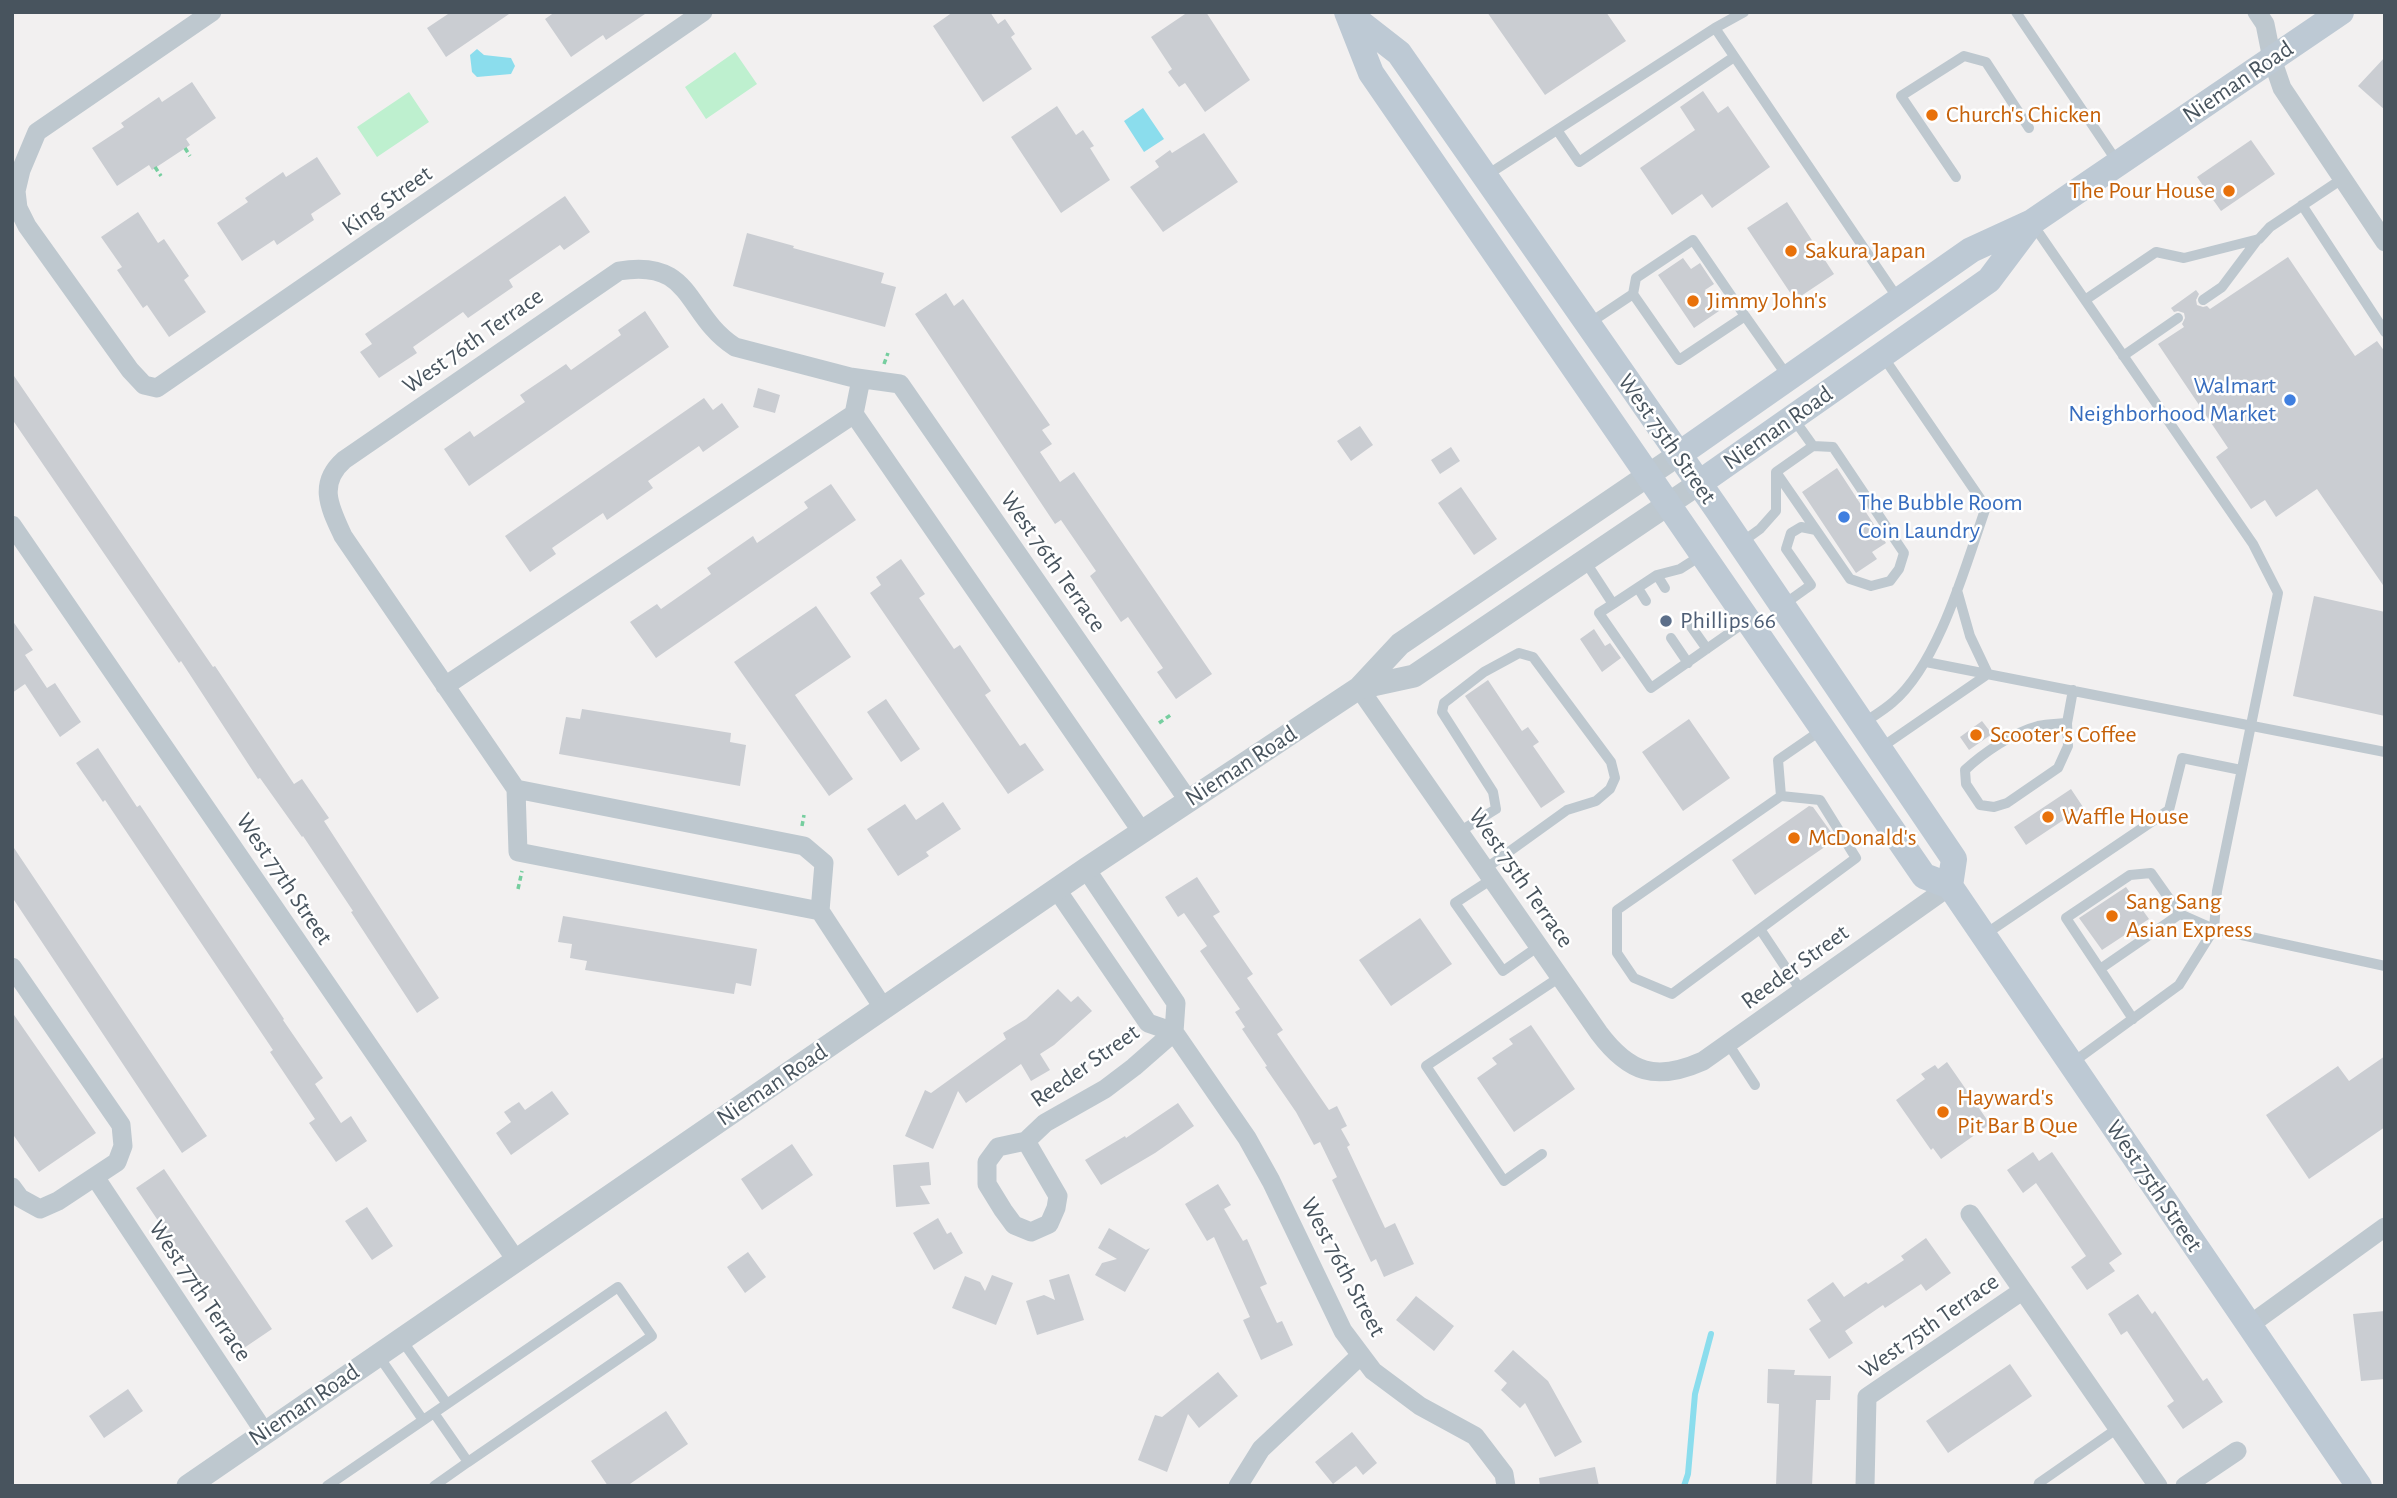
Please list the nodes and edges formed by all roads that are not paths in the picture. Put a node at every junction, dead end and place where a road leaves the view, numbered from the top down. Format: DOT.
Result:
graph roads {
  1 [pos="212,12"];
  2 [pos="703,12"];
  3 [pos="1347,12"];
  4 [pos="1744,12"];
  5 [pos="2016,12"];
  6 [pos="2257,12"];
  7 [pos="2341,12"];
  8 [pos="1715,28"];
  9 [pos="1734,57"];
  10 [pos="2272,59"];
  11 [pos="2029,128"];
  12 [pos="1557,130"];
  13 [pos="2118,164"];
  14 [pos="1485,176"];
  15 [pos="1956,177"];
  16 [pos="2342,179"];
  17 [pos="2302,205"];
  18 [pos="2032,222"];
  19 [pos="2259,239"];
  20 [pos="2385,242"];
  21 [pos="1633,294"];
  22 [pos="1899,300"];
  23 [pos="2085,300"];
  24 [pos="2203,300"];
  25 [pos="1745,316"];
  26 [pos="2178,318"];
  27 [pos="1587,325"];
  28 [pos="2385,332"];
  29 [pos="1882,355"];
  30 [pos="2123,356"];
  31 [pos="1788,378"];
  32 [pos="861,379"];
  33 [pos="854,414"];
  34 [pos="1792,418"];
  35 [pos="1813,446"];
  36 [pos="1678,454"];
  37 [pos="1776,472"];
  38 [pos="1648,475"];
  39 [pos="1699,484"];
  40 [pos="1668,505"];
  41 [pos="12,525"];
  42 [pos="1816,530"];
  43 [pos="1740,543"];
  44 [pos="1703,555"];
  45 [pos="1585,561"];
  46 [pos="1657,575"];
  47 [pos="1638,588"];
  48 [pos="1665,588"];
  49 [pos="1957,590"];
  50 [pos="1646,601"];
  51 [pos="1613,604"];
  52 [pos="1782,606"];
  53 [pos="1748,620"];
  54 [pos="1690,625"];
  55 [pos="1671,638"];
  56 [pos="1707,649"];
  57 [pos="1926,662"];
  58 [pos="1688,663"];
  59 [pos="1988,674"];
  60 [pos="445,686"];
  61 [pos="1359,688"];
  62 [pos="2073,690"];
  63 [pos="2067,723"];
  64 [pos="1862,724"];
  65 [pos="2249,725"];
  66 [pos="1824,728"];
  67 [pos="1879,750"];
  68 [pos="2385,752"];
  69 [pos="2241,770"];
  70 [pos="516,789"];
  71 [pos="1782,796"];
  72 [pos="1188,800"];
  73 [pos="1142,832"];
  74 [pos="1459,832"];
  75 [pos="1086,869"];
  76 [pos="1488,874"];
  77 [pos="1950,886"];
  78 [pos="1056,890"];
  79 [pos="820,911"];
  80 [pos="2180,914"];
  81 [pos="1760,929"];
  82 [pos="2214,929"];
  83 [pos="1983,935"];
  84 [pos="1539,946"];
  85 [pos="2385,966"];
  86 [pos="12,967"];
  87 [pos="2100,970"];
  88 [pos="1560,976"];
  89 [pos="1802,992"];
  90 [pos="884,1009"];
  91 [pos="2133,1019"];
  92 [pos="1174,1032"];
  93 [pos="1728,1045"];
  94 [pos="2071,1064"];
  95 [pos="1662,1073"];
  96 [pos="1755,1085"];
  97 [pos="1026,1141"];
  98 [pos="1542,1154"];
  99 [pos="95,1177"];
  100 [pos="12,1187"];
  101 [pos="1970,1214"];
  102 [pos="2385,1227"];
  103 [pos="516,1260"];
  104 [pos="2022,1291"];
  105 [pos="2248,1326"];
  106 [pos="401,1339"];
  107 [pos="378,1355"];
  108 [pos="1362,1355"];
  109 [pos="447,1404"];
  110 [pos="434,1413"];
  111 [pos="423,1420"];
  112 [pos="2118,1428"];
  113 [pos="265,1433"];
  114 [pos="2237,1451"];
  115 [pos="468,1462"];
  116 [pos="188,1486"];
  117 [pos="327,1486"];
  118 [pos="434,1486"];
  119 [pos="1238,1486"];
  120 [pos="1506,1486"];
  121 [pos="1865,1486"];
  122 [pos="2038,1486"];
  123 [pos="2158,1486"];
  124 [pos="2186,1486"];
  125 [pos="2359,1486"];
  1 -- 2 [label="street, King Street"];
  3 -- 14 [label="main road, West 75th Street"];
  3 -- 38 [label="main road, West 75th Street"];
  4 -- 8 [label="lane"];
  5 -- 13 [label="lane"];
  6 -- 10 [label="street"];
  7 -- 10 [label="main road, Nieman Road"];
  8 -- 9 [label="lane"];
  8 -- 12 [label="lane"];
  9 -- 12 [label="lane"];
  9 -- 22 [label="lane"];
  10 -- 13 [label="main road, Nieman Road"];
  10 -- 16 [label="street"];
  11 -- 15 [label="lane"];
  12 -- 14 [label="lane"];
  13 -- 18 [label="main road, Nieman Road"];
  14 -- 27 [label="main road, West 75th Street"];
  16 -- 17 [label="lane"];
  16 -- 20 [label="street"];
  17 -- 19 [label="lane"];
  17 -- 28 [label="lane"];
  18 -- 22 [label="main road, Nieman Road"];
  18 -- 23 [label="lane"];
  18 -- 29 [label="main road, Nieman Road"];
  19 -- 23 [label="lane"];
  19 -- 24 [label="lane"];
  21 -- 25 [label="lane"];
  21 -- 25 [label="lane"];
  21 -- 27 [label="lane"];
  22 -- 31 [label="main road, Nieman Road"];
  23 -- 30 [label="lane"];
  25 -- 31 [label="lane"];
  26 -- 30 [label="lane"];
  27 -- 36 [label="main road, West 75th Street"];
  29 -- 34 [label="main road, Nieman Road"];
  29 -- 49 [label="lane"];
  30 -- 65 [label="lane"];
  31 -- 36 [label="main road, Nieman Road"];
  32 -- 33 [label="street"];
  32 -- 60 [label="street, West 76th Terrace"];
  32 -- 72 [label="street, West 76th Terrace"];
  33 -- 60 [label="street"];
  33 -- 73 [label="street"];
  34 -- 35 [label="lane"];
  34 -- 39 [label="main road, Nieman Road"];
  35 -- 37 [label="lane"];
  35 -- 42 [label="lane"];
  36 -- 38 [label="street, Nieman Road"];
  36 -- 39 [label="main road, West 75th Street"];
  37 -- 42 [label="lane"];
  37 -- 43 [label="lane"];
  38 -- 40 [label="main road, West 75th Street"];
  38 -- 61 [label="street, Nieman Road"];
  39 -- 40 [label="street, Nieman Road"];
  39 -- 43 [label="main road, West 75th Street"];
  40 -- 44 [label="main road, West 75th Street"];
  40 -- 45 [label="street, Nieman Road"];
  41 -- 103 [label="street, West 77th Street"];
  42 -- 52 [label="lane"];
  43 -- 52 [label="main road, West 75th Street"];
  44 -- 46 [label="lane"];
  44 -- 53 [label="main road, West 75th Street"];
  45 -- 51 [label="lane"];
  45 -- 61 [label="street, Nieman Road"];
  46 -- 47 [label="lane"];
  46 -- 48 [label="lane"];
  47 -- 50 [label="lane"];
  47 -- 51 [label="lane"];
  49 -- 57 [label="lane"];
  49 -- 59 [label="lane"];
  51 -- 58 [label="lane"];
  52 -- 64 [label="main road, West 75th Street"];
  53 -- 56 [label="lane"];
  53 -- 66 [label="main road, West 75th Street"];
  54 -- 56 [label="lane"];
  55 -- 58 [label="lane"];
  56 -- 58 [label="lane"];
  57 -- 59 [label="lane"];
  57 -- 64 [label="lane"];
  59 -- 62 [label="lane"];
  59 -- 67 [label="lane"];
  60 -- 70 [label="street, West 76th Terrace"];
  61 -- 72 [label="street, Nieman Road"];
  61 -- 74 [label="street, West 75th Terrace"];
  62 -- 63 [label="lane"];
  62 -- 65 [label="lane"];
  63 -- 63 [label="lane"];
  64 -- 67 [label="main road, West 75th Street"];
  65 -- 68 [label="lane"];
  65 -- 69 [label="lane"];
  66 -- 71 [label="lane"];
  66 -- 77 [label="main road, West 75th Street"];
  67 -- 77 [label="main road, West 75th Street"];
  69 -- 82 [label="lane"];
  69 -- 83 [label="lane"];
  70 -- 79 [label="street"];
  70 -- 79 [label="street"];
  71 -- 81 [label="lane"];
  71 -- 81 [label="lane"];
  72 -- 73 [label="street, Nieman Road"];
  73 -- 75 [label="street, Nieman Road"];
  74 -- 76 [label="street, West 75th Terrace"];
  74 -- 76 [label="lane"];
  75 -- 78 [label="street, Nieman Road"];
  75 -- 92 [label="street"];
  76 -- 84 [label="street, West 75th Terrace"];
  76 -- 84 [label="lane"];
  77 -- 83 [label="main road, West 75th Street"];
  77 -- 89 [label="street, Reeder Street"];
  78 -- 90 [label="street, Nieman Road"];
  78 -- 92 [label="street, West 76th Street"];
  79 -- 90 [label="street"];
  80 -- 82 [label="lane"];
  80 -- 87 [label="lane"];
  80 -- 87 [label="lane"];
  81 -- 89 [label="lane"];
  82 -- 85 [label="lane"];
  82 -- 91 [label="lane"];
  83 -- 94 [label="main road, West 75th Street"];
  84 -- 88 [label="street, West 75th Terrace"];
  86 -- 99 [label="street"];
  87 -- 91 [label="lane"];
  88 -- 95 [label="street, West 75th Terrace"];
  88 -- 98 [label="lane"];
  89 -- 93 [label="street, Reeder Street"];
  90 -- 103 [label="street, Nieman Road"];
  91 -- 94 [label="lane"];
  92 -- 97 [label="street, Reeder Street"];
  92 -- 108 [label="street, West 76th Street"];
  93 -- 95 [label="street, Reeder Street"];
  93 -- 96 [label="lane"];
  94 -- 105 [label="main road, West 75th Street"];
  97 -- 97 [label="street, Reeder Street"];
  99 -- 100 [label="street"];
  99 -- 113 [label="street, West 77th Terrace"];
  101 -- 104 [label="street"];
  102 -- 105 [label="street"];
  103 -- 106 [label="street, Nieman Road"];
  104 -- 112 [label="street"];
  104 -- 121 [label="street, West 75th Terrace"];
  105 -- 125 [label="main road, West 75th Street"];
  106 -- 107 [label="street, Nieman Road"];
  106 -- 109 [label="lane"];
  107 -- 111 [label="lane"];
  107 -- 113 [label="street, Nieman Road"];
  108 -- 119 [label="street"];
  108 -- 120 [label="street, West 76th Street"];
  109 -- 110 [label="lane"];
  109 -- 115 [label="lane"];
  110 -- 111 [label="lane"];
  110 -- 115 [label="lane"];
  111 -- 117 [label="lane"];
  112 -- 122 [label="lane"];
  112 -- 123 [label="street"];
  113 -- 116 [label="street, Nieman Road"];
  114 -- 124 [label="street"];
  115 -- 118 [label="lane"];
}
